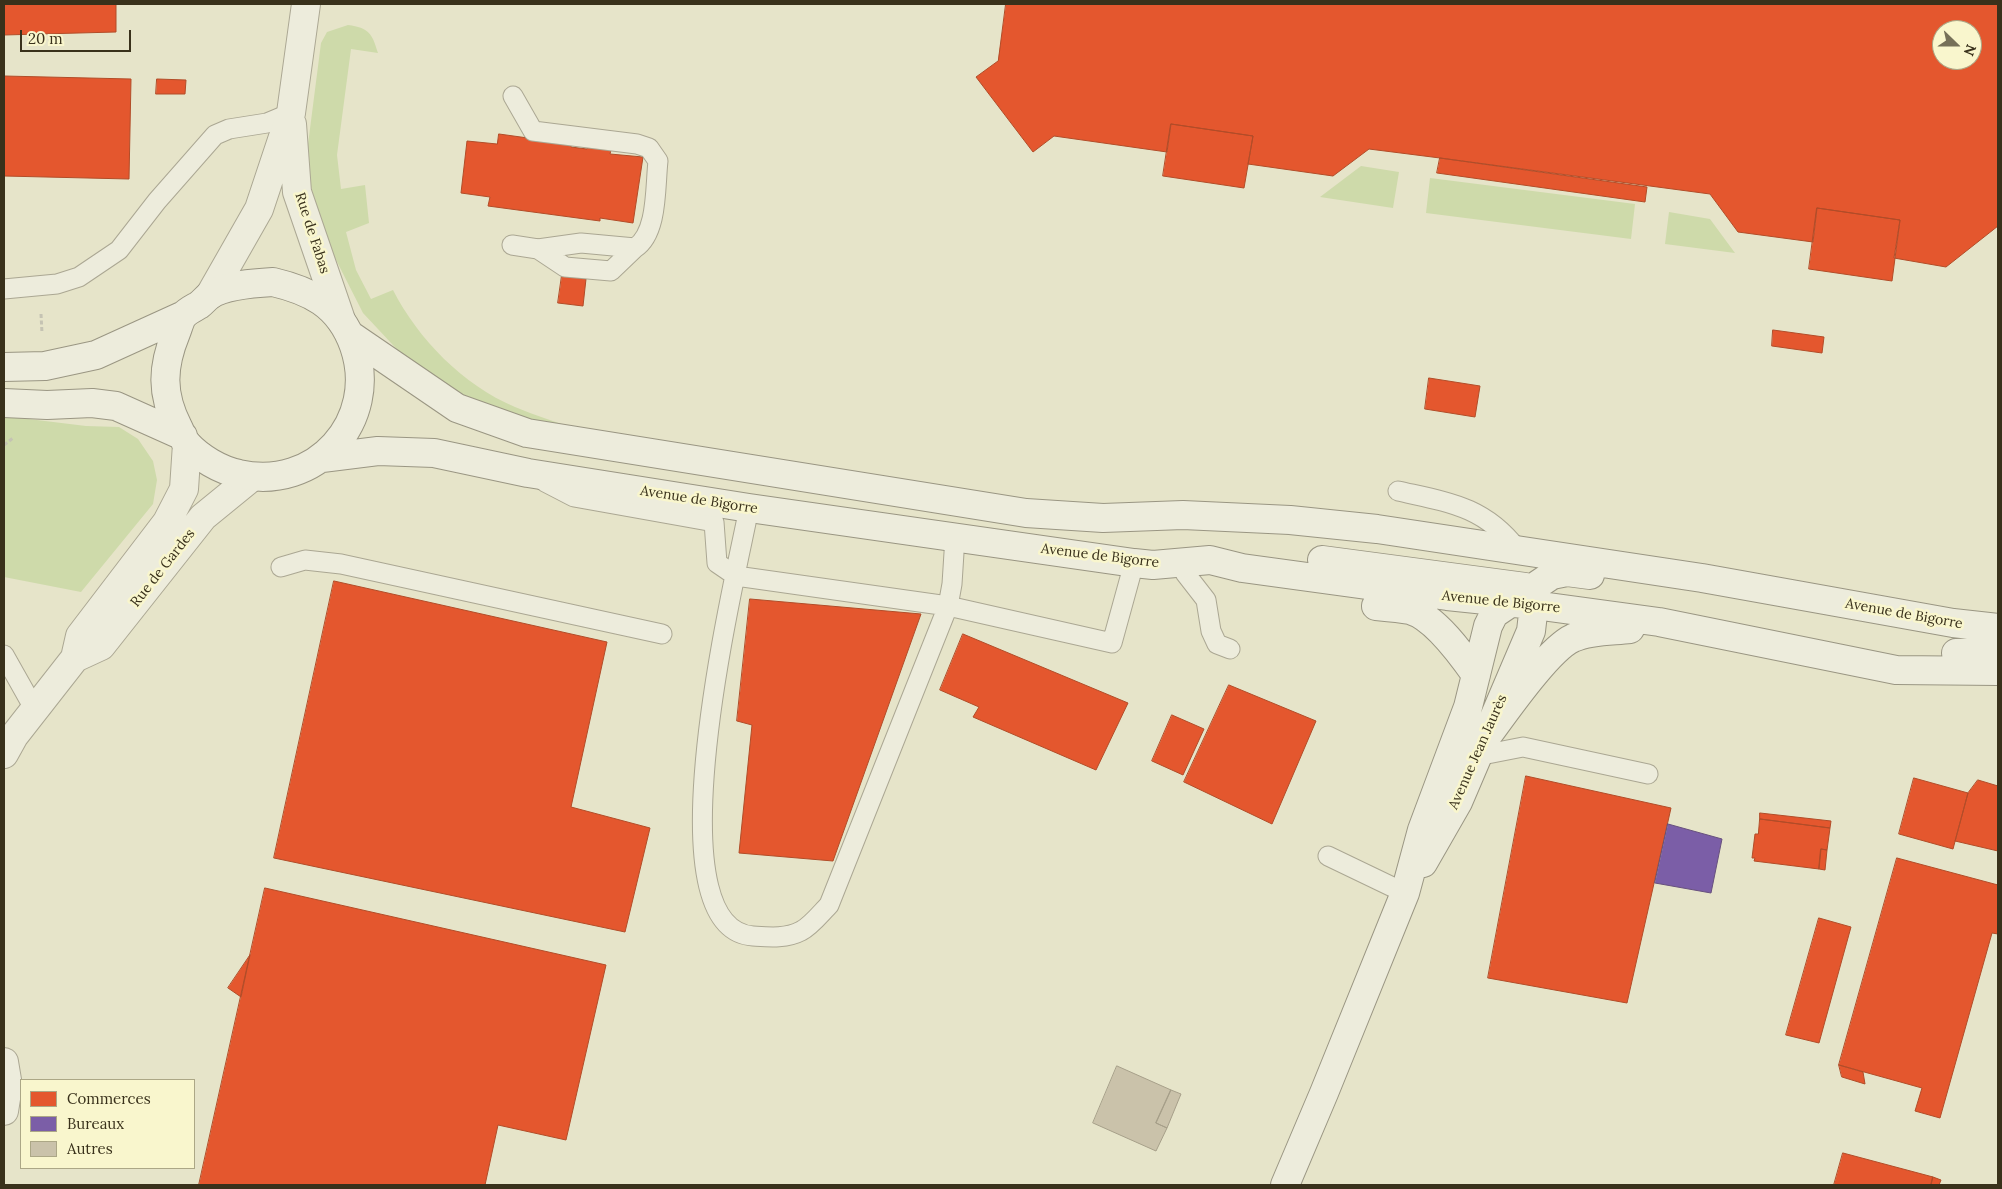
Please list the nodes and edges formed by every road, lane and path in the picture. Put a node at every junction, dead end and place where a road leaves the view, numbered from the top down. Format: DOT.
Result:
graph roads {
  1 [pos="306,4"];
  2 [pos="513,96"];
  3 [pos="291,112"];
  4 [pos="512,245"];
  5 [pos="635,248"];
  6 [pos="538,249"];
  7 [pos="4,289"];
  8 [pos="210,295"];
  9 [pos="184,315"];
  10 [pos="346,328"];
  11 [pos="4,367"];
  12 [pos="4,403"];
  13 [pos="185,440"];
  14 [pos="322,458"];
  15 [pos="528,473"];
  16 [pos="252,477"];
  17 [pos="1398,491"];
  18 [pos="750,508"];
  19 [pos="955,537"];
  20 [pos="1517,549"];
  21 [pos="1143,564"];
  22 [pos="281,567"];
  23 [pos="1185,573"];
  24 [pos="736,576"];
  25 [pos="1525,599"];
  26 [pos="948,606"];
  27 [pos="1998,609"];
  28 [pos="1916,616"];
  29 [pos="1667,617"];
  30 [pos="1998,628"];
  31 [pos="662,634"];
  32 [pos="1230,649"];
  33 [pos="1998,652"];
  34 [pos="4,655"];
  35 [pos="75,658"];
  36 [pos="1998,672"];
  37 [pos="1476,675"];
  38 [pos="35,710"];
  39 [pos="1481,748"];
  40 [pos="4,754"];
  41 [pos="1648,774"];
  42 [pos="1328,856"];
  43 [pos="1404,893"];
  44 [pos="4,1062"];
  45 [pos="4,1111"];
  46 [pos="1285,1185"];
  1 -- 3 [label="main road, Rue de Fabas"];
  2 -- 5 [label="lane"];
  3 -- 7 [label="lane"];
  3 -- 8 [label="main road, Rue de Fabas"];
  3 -- 10 [label="main road, Rue de Fabas"];
  4 -- 6 [label="lane"];
  5 -- 6 [label="lane"];
  5 -- 6 [label="lane"];
  8 -- 9 [label="main road"];
  8 -- 10 [label="main road, Avenue de Bigorre"];
  9 -- 11 [label="main road"];
  9 -- 13 [label="main road"];
  10 -- 14 [label="main road, Rue de Fabas"];
  10 -- 20 [label="main road, Avenue de Bigorre"];
  12 -- 13 [label="main road"];
  13 -- 16 [label="main road"];
  13 -- 35 [label="main road, Rue de Gardes"];
  14 -- 15 [label="main road, Avenue de Bigorre"];
  14 -- 16 [label="main road"];
  15 -- 18 [label="main road, Avenue de Bigorre"];
  15 -- 24 [label="lane"];
  16 -- 35 [label="main road, Rue de Gardes"];
  17 -- 20 [label="lane"];
  18 -- 19 [label="main road, Avenue de Bigorre"];
  18 -- 24 [label="lane"];
  19 -- 21 [label="main road, Avenue de Bigorre"];
  19 -- 26 [label="lane"];
  20 -- 25 [label="main road"];
  20 -- 28 [label="main road, Avenue de Bigorre"];
  21 -- 23 [label="main road"];
  21 -- 25 [label="main road, Avenue de Bigorre"];
  21 -- 26 [label="lane"];
  22 -- 31 [label="lane"];
  23 -- 32 [label="lane"];
  23 -- 37 [label="main road"];
  24 -- 26 [label="lane"];
  24 -- 26 [label="lane"];
  25 -- 28 [label="main road"];
  25 -- 29 [label="main road, Avenue de Bigorre"];
  25 -- 37 [label="main road, Avenue Jean Jaurès"];
  25 -- 39 [label="main road, Avenue Jean Jaurès"];
  27 -- 28 [label="main road"];
  28 -- 30 [label="main road, Avenue de Bigorre"];
  29 -- 33 [label="main road"];
  29 -- 36 [label="main road, Avenue de Bigorre"];
  29 -- 39 [label="main road"];
  34 -- 38 [label="lane"];
  35 -- 38 [label="main road, Rue de Gardes"];
  37 -- 43 [label="main road, Avenue Jean Jaurès"];
  38 -- 40 [label="main road, Rue de Gardes"];
  39 -- 41 [label="lane"];
  39 -- 43 [label="main road, Avenue Jean Jaurès"];
  42 -- 43 [label="lane"];
  43 -- 46 [label="main road, Avenue Jean Jaurès"];
  44 -- 45 [label="main road"];
}
